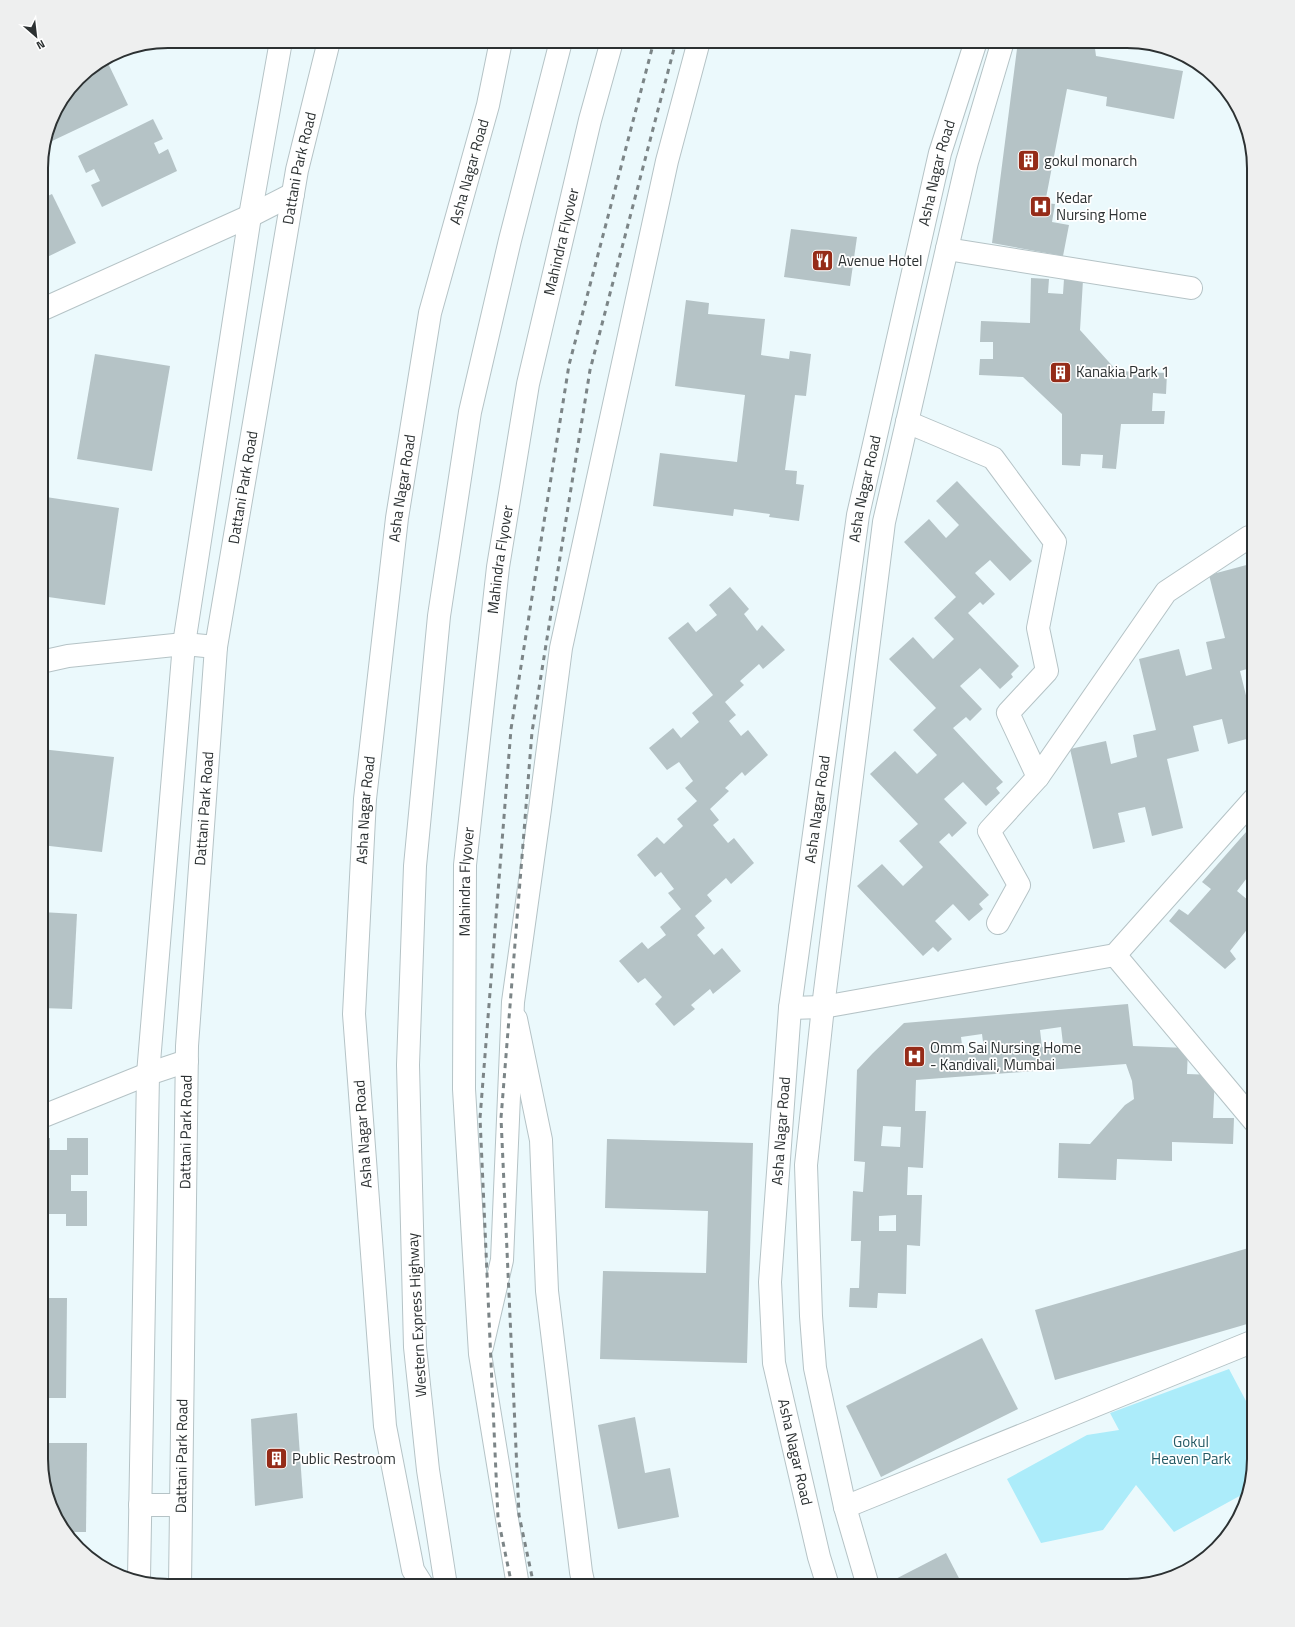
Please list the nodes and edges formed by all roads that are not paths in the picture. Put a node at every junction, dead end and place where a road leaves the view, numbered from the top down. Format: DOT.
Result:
graph roads {
  1 [pos="279,48"];
  2 [pos="327,48"];
  3 [pos="500,48"];
  4 [pos="559,48"];
  5 [pos="610,48"];
  6 [pos="696,48"];
  7 [pos="974,48"];
  8 [pos="1001,48"];
  9 [pos="292,194"];
  10 [pos="250,216"];
  11 [pos="947,249"];
  12 [pos="1191,288"];
  13 [pos="48,307"];
  14 [pos="907,422"];
  15 [pos="1247,538"];
  16 [pos="184,644"];
  17 [pos="216,647"];
  18 [pos="48,660"];
  19 [pos="1038,777"];
  20 [pos="1247,807"];
  21 [pos="998,923"];
  22 [pos="1115,955"];
  23 [pos="513,1002"];
  24 [pos="824,1007"];
  25 [pos="790,1008"];
  26 [pos="187,1061"];
  27 [pos="148,1074"];
  28 [pos="1247,1113"];
  29 [pos="48,1114"];
  30 [pos="1247,1344"];
  31 [pos="480,1354"];
  32 [pos="140,1505"];
  33 [pos="181,1505"];
  34 [pos="845,1507"];
  35 [pos="139,1575"];
  36 [pos="180,1579"];
  37 [pos="419,1579"];
  38 [pos="445,1579"];
  39 [pos="517,1579"];
  40 [pos="582,1579"];
  41 [pos="826,1579"];
  42 [pos="866,1579"];
  1 -- 10 [label="main road"];
  2 -- 9 [label="main road, Dattani Park Road"];
  3 -- 37 [label="main road, Asha Nagar Road"];
  4 -- 38 [label="main road, Western Express Highway"];
  5 -- 31 [label="main road, Mahindra Flyover"];
  6 -- 23 [label="main road"];
  7 -- 25 [label="main road, Asha Nagar Road"];
  8 -- 11 [label="main road, Asha Nagar Road"];
  9 -- 10 [label="main road"];
  9 -- 17 [label="main road, Dattani Park Road"];
  10 -- 13 [label="main road"];
  10 -- 16 [label="main road"];
  11 -- 12 [label="main road"];
  11 -- 14 [label="main road, Asha Nagar Road"];
  14 -- 19 [label="main road"];
  14 -- 24 [label="main road, Asha Nagar Road"];
  15 -- 19 [label="main road"];
  16 -- 17 [label="main road"];
  16 -- 18 [label="main road"];
  16 -- 27 [label="main road"];
  17 -- 26 [label="main road, Dattani Park Road"];
  19 -- 21 [label="main road"];
  20 -- 22 [label="main road"];
  22 -- 24 [label="main road"];
  22 -- 28 [label="main road"];
  23 -- 31 [label="main road"];
  23 -- 40 [label="main road"];
  24 -- 25 [label="main road"];
  24 -- 34 [label="main road, Asha Nagar Road"];
  25 -- 41 [label="main road, Asha Nagar Road"];
  26 -- 27 [label="main road"];
  26 -- 33 [label="main road, Dattani Park Road"];
  27 -- 29 [label="main road"];
  27 -- 32 [label="main road"];
  30 -- 34 [label="main road"];
  31 -- 39 [label="main road"];
  32 -- 33 [label="main road"];
  32 -- 35 [label="main road"];
  33 -- 36 [label="main road, Dattani Park Road"];
  34 -- 42 [label="main road, Asha Nagar Road"];
}
